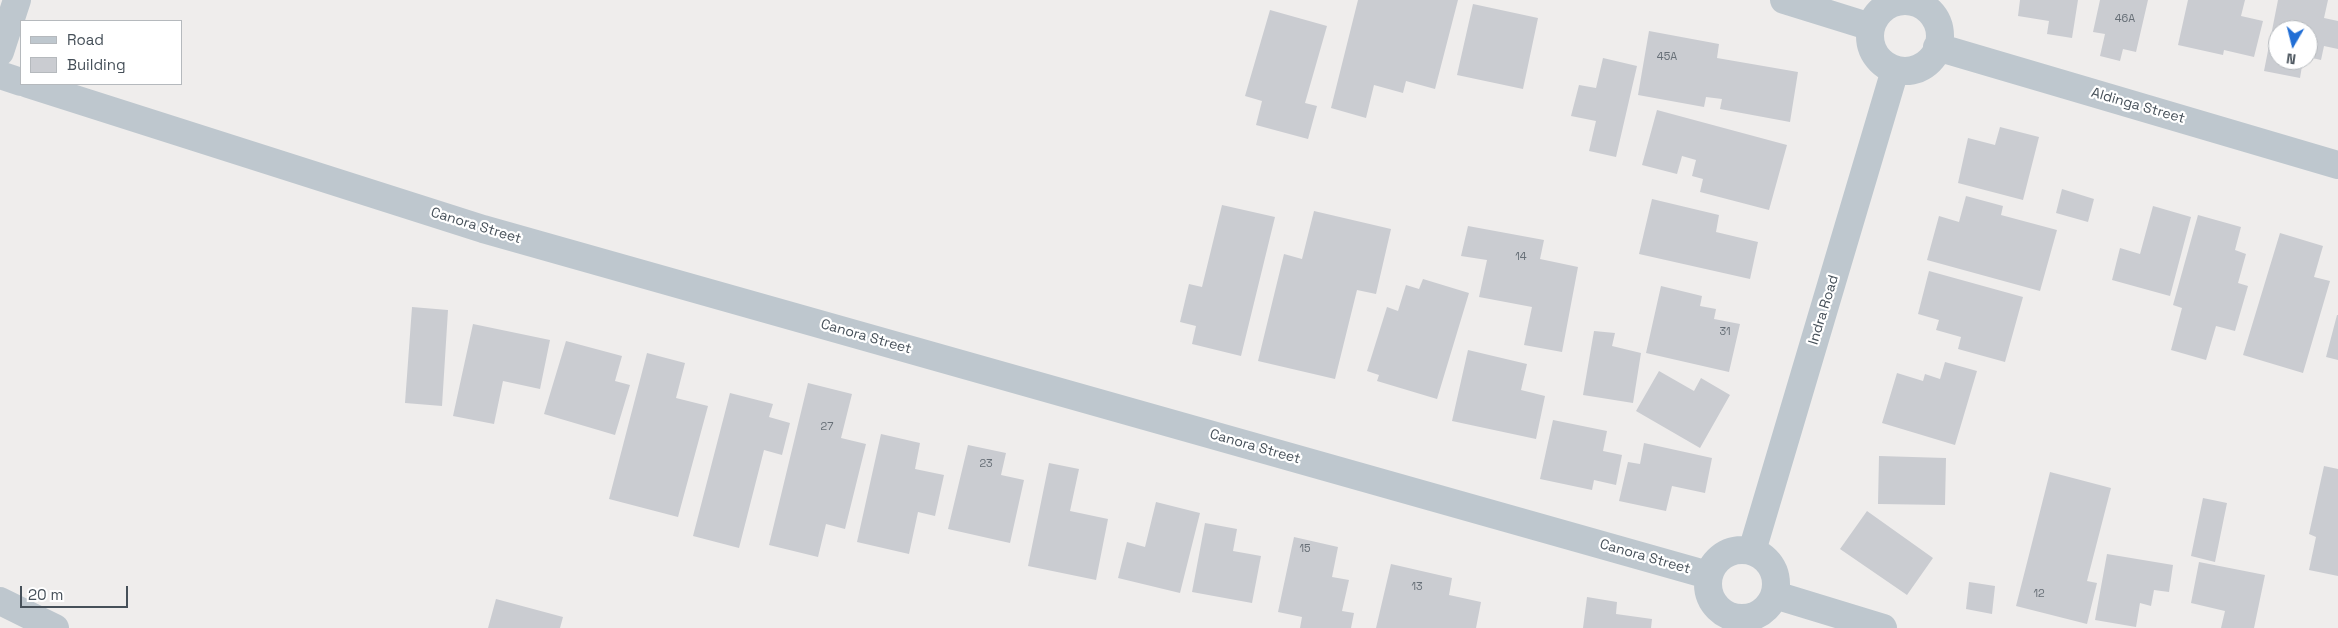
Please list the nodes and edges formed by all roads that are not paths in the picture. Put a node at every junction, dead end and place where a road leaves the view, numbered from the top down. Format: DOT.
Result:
graph roads {
  1 [pos="17,0"];
  2 [pos="1784,0"];
  3 [pos="1915,2"];
  4 [pos="1871,27"];
  5 [pos="1938,47"];
  6 [pos="0,52"];
  7 [pos="1895,70"];
  8 [pos="0,75"];
  9 [pos="20,82"];
  10 [pos="31,85"];
  11 [pos="2338,165"];
  12 [pos="1752,551"];
  13 [pos="1708,575"];
  14 [pos="1775,596"];
  15 [pos="0,601"];
  16 [pos="1731,623"];
  17 [pos="55,628"];
  18 [pos="1883,628"];
  1 -- 6 [label="street"];
  2 -- 4 [label="street"];
  3 -- 4 [label="street"];
  3 -- 5 [label="street"];
  4 -- 7 [label="street"];
  5 -- 7 [label="street"];
  5 -- 11 [label="street, Aldinga Street"];
  7 -- 12 [label="street, Indra Road"];
  8 -- 9 [label="street"];
  10 -- 13 [label="street, Canora Street"];
  12 -- 13 [label="street"];
  12 -- 14 [label="street"];
  13 -- 16 [label="street"];
  14 -- 16 [label="street"];
  14 -- 18 [label="street"];
  15 -- 17 [label="street"];
}
